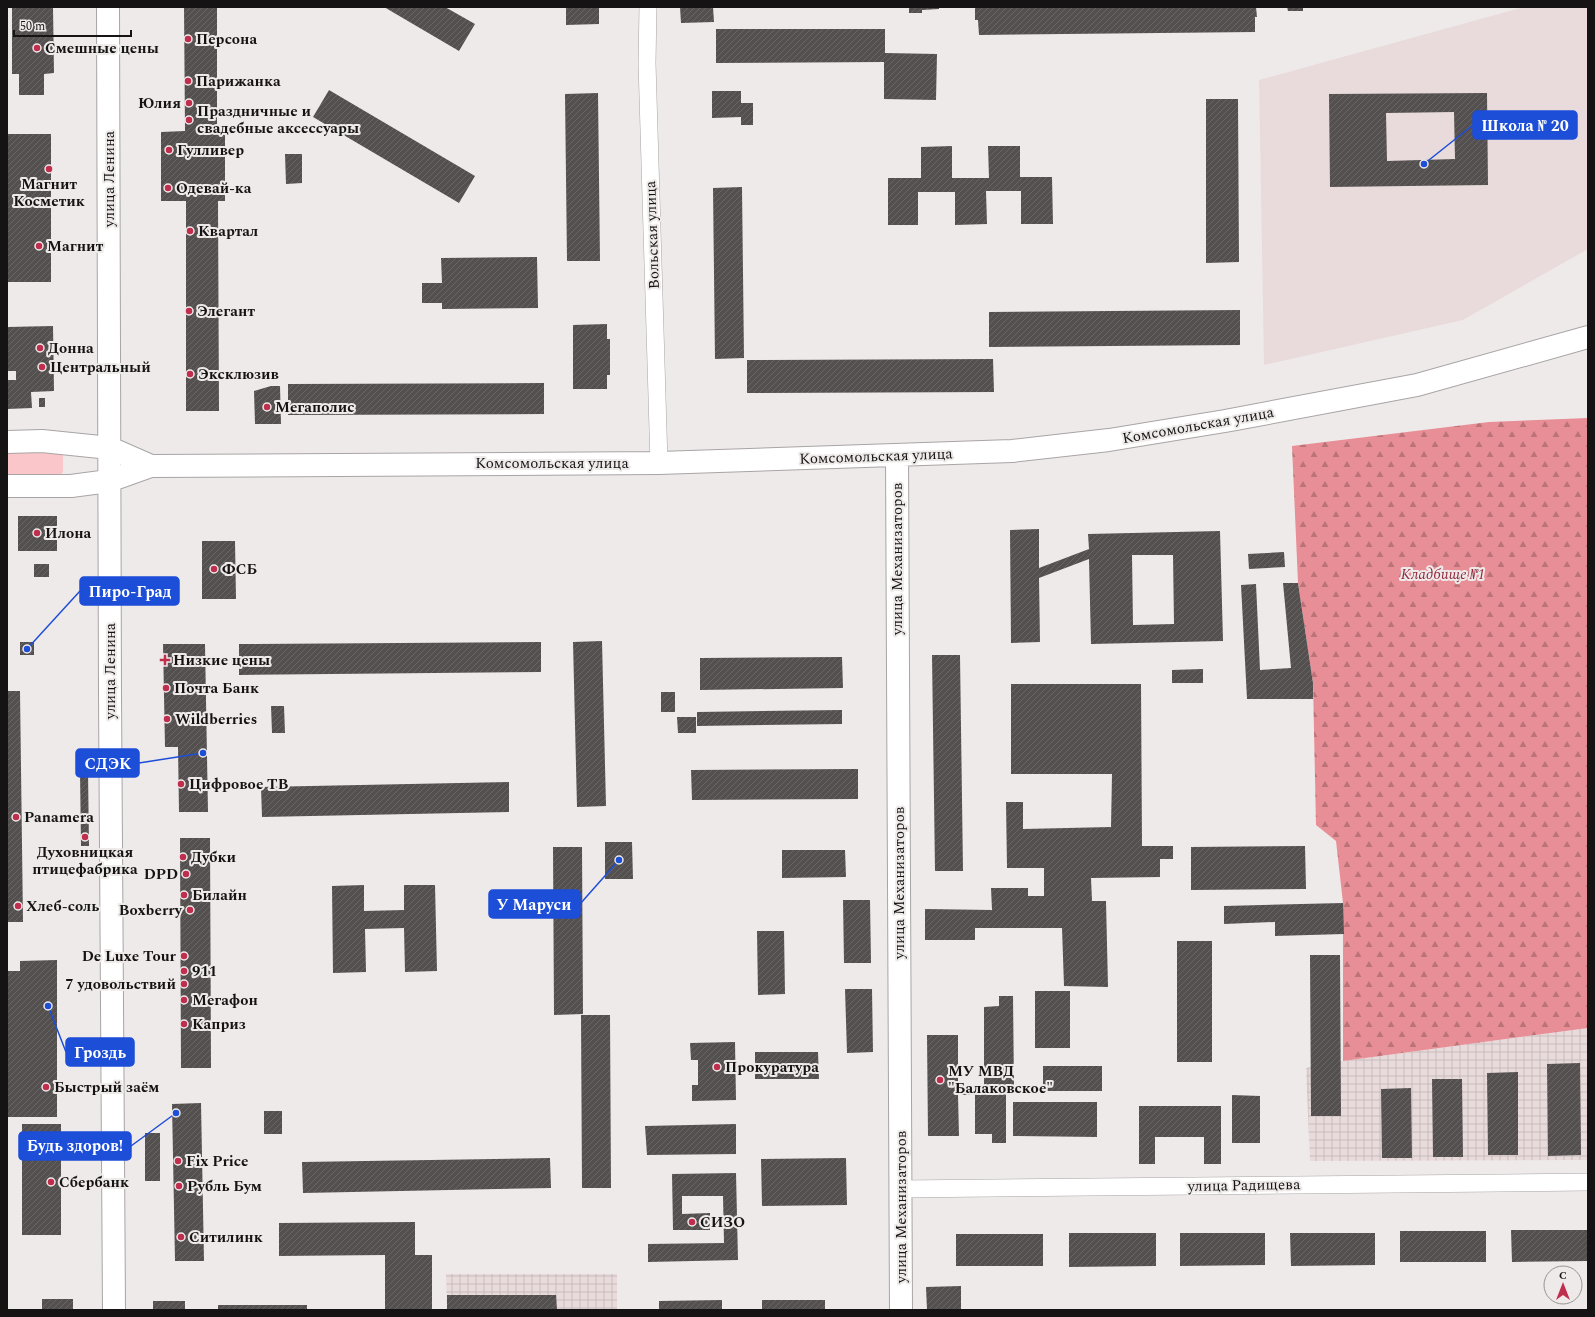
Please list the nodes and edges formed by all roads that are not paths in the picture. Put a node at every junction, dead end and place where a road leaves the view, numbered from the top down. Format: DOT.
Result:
graph roads {
  1 [pos="108,7"];
  2 [pos="648,7"];
  3 [pos="1588,337"];
  4 [pos="7,442"];
  5 [pos="110,448"];
  6 [pos="897,455"];
  7 [pos="659,463"];
  8 [pos="151,466"];
  9 [pos="109,480"];
  10 [pos="7,486"];
  11 [pos="1588,1182"];
  12 [pos="901,1189"];
  13 [pos="114,1310"];
  14 [pos="901,1310"];
  1 -- 5 [label="main road, улица Ленина"];
  2 -- 7 [label="street, Вольская улица"];
  3 -- 6 [label="main road, Комсомольская улица"];
  4 -- 5 [label="main road, Комсомольская улица"];
  5 -- 8 [label="main road, Комсомольская улица"];
  5 -- 9 [label="main road, улица Ленина"];
  6 -- 7 [label="main road, Комсомольская улица"];
  6 -- 12 [label="main road, улица Механизаторов"];
  7 -- 8 [label="main road, Комсомольская улица"];
  8 -- 9 [label="main road, Комсомольская улица"];
  9 -- 10 [label="main road, Комсомольская улица"];
  9 -- 13 [label="main road, улица Ленина"];
  11 -- 12 [label="street, улица Радищева"];
  12 -- 14 [label="main road, улица Механизаторов"];
}
